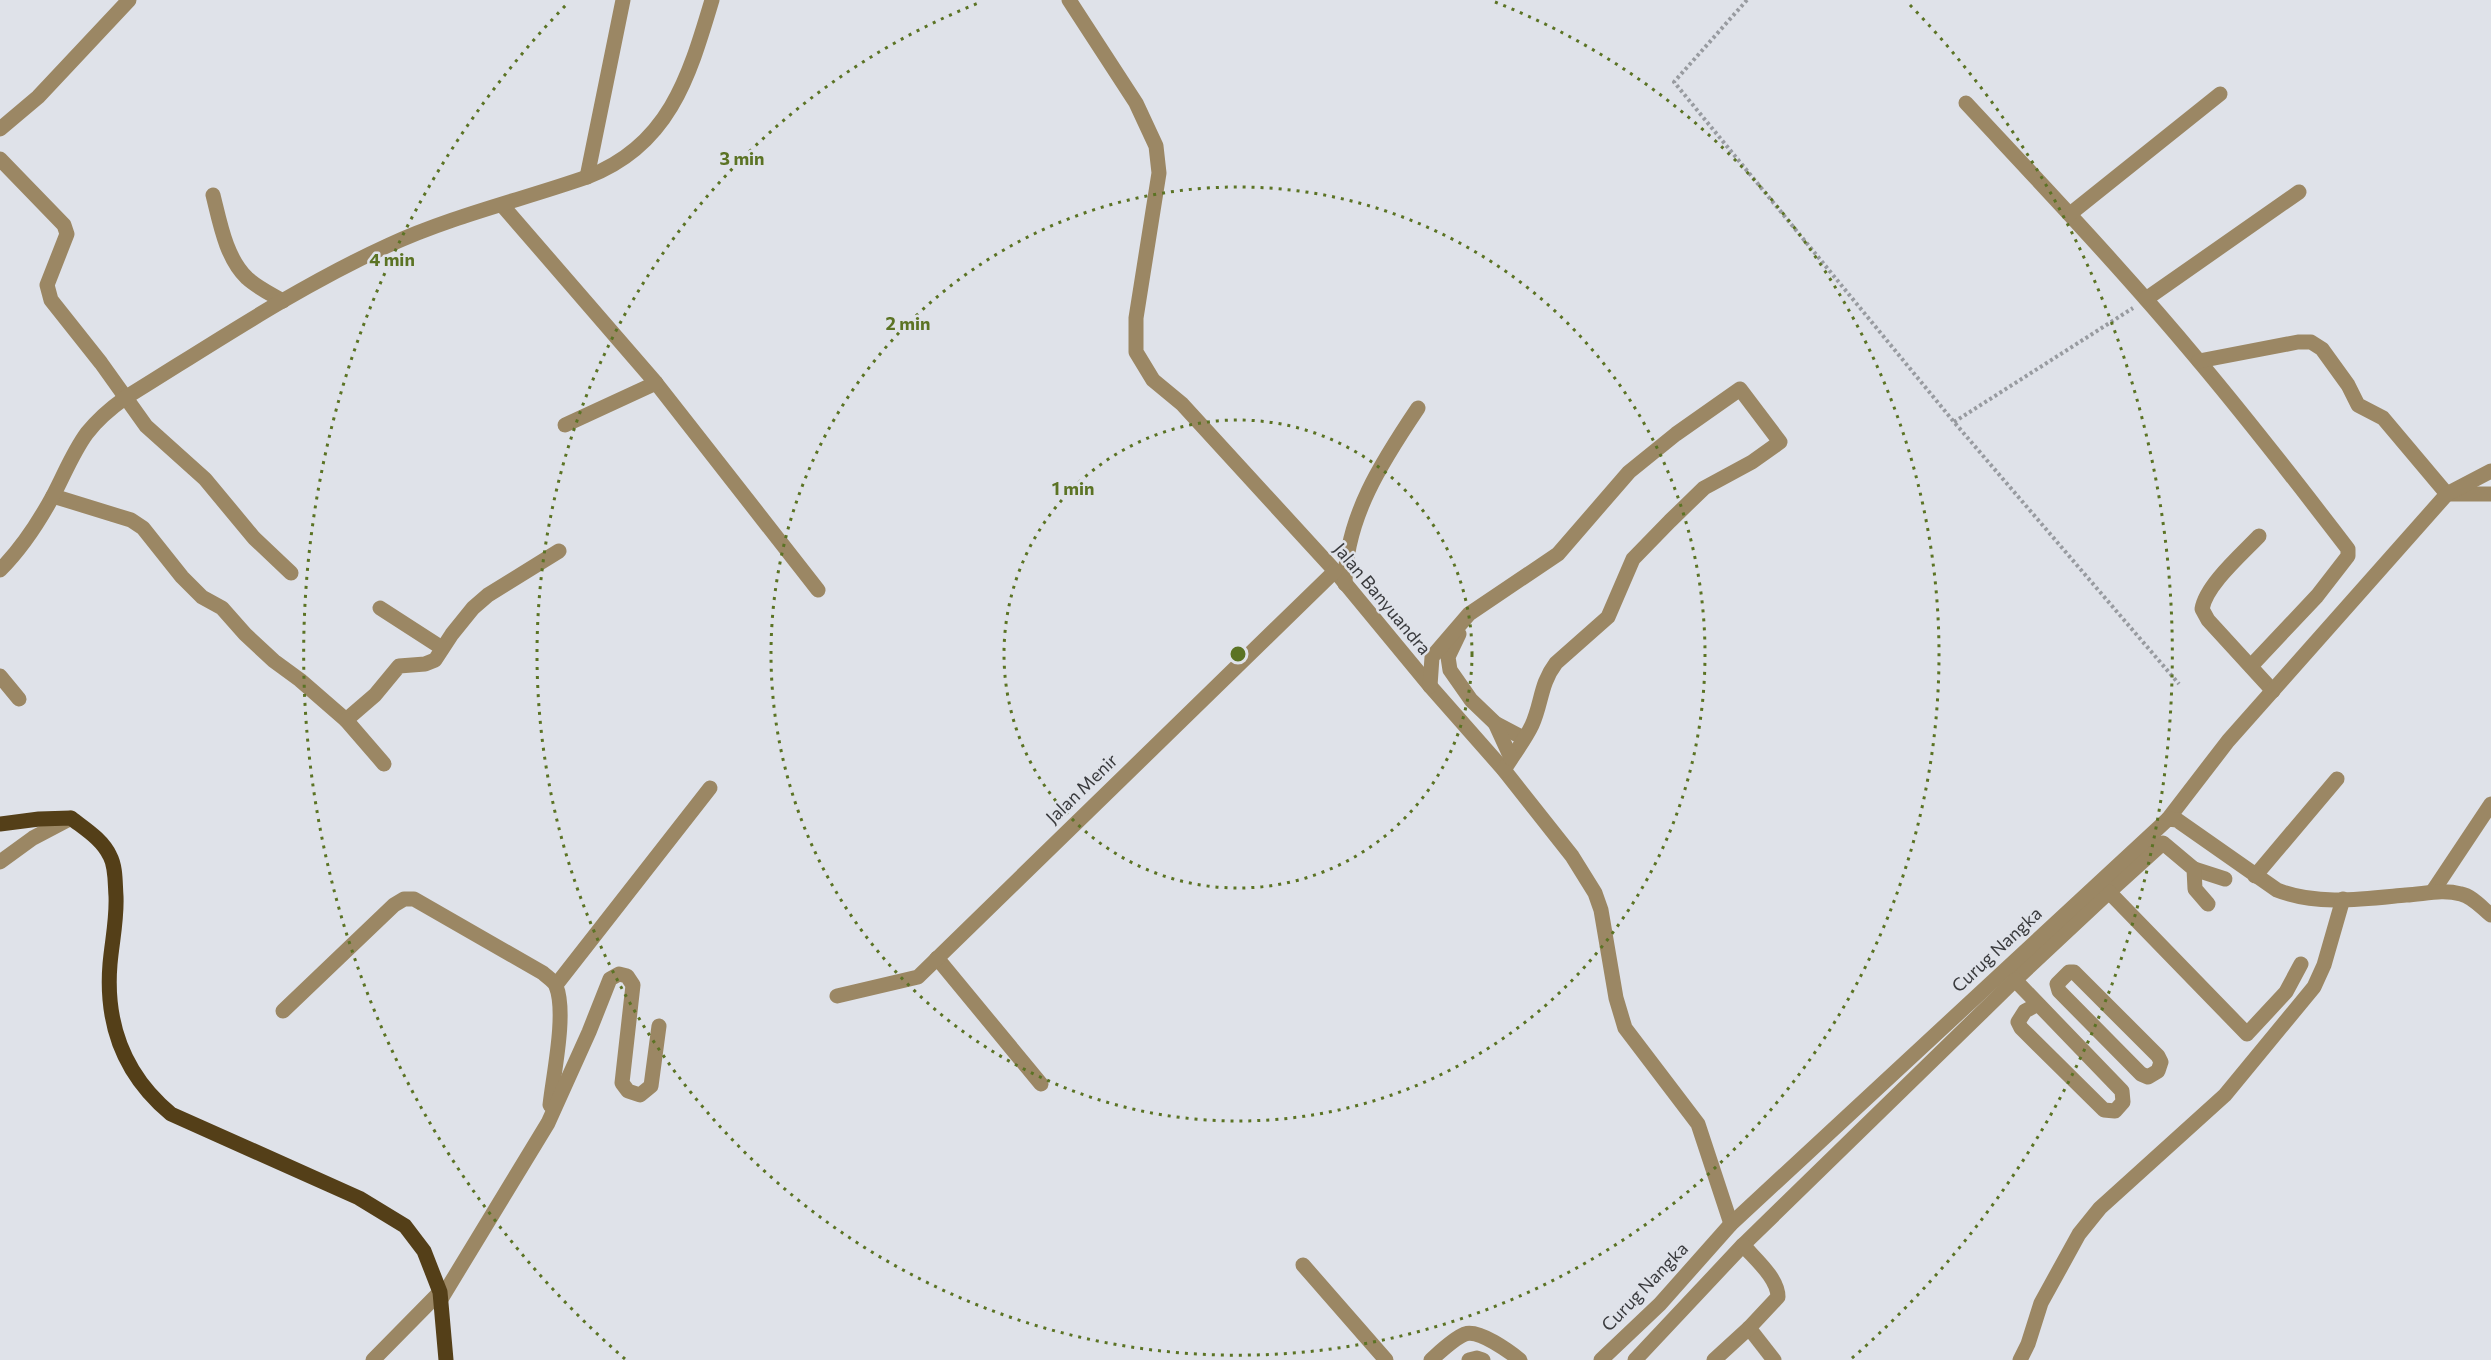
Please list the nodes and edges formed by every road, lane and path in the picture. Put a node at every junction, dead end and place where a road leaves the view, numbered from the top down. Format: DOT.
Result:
graph roads {
  1 [pos="129,0"];
  2 [pos="624,0"];
  3 [pos="712,0"];
  4 [pos="1069,0"];
  5 [pos="1747,0"];
  6 [pos="2220,94"];
  7 [pos="1966,104"];
  8 [pos="0,129"];
  9 [pos="0,159"];
  10 [pos="587,177"];
  11 [pos="2299,192"];
  12 [pos="213,195"];
  13 [pos="502,205"];
  14 [pos="2070,214"];
  15 [pos="2146,299"];
  16 [pos="283,301"];
  17 [pos="2199,361"];
  18 [pos="656,383"];
  19 [pos="125,398"];
  20 [pos="1418,408"];
  21 [pos="1954,422"];
  22 [pos="565,425"];
  23 [pos="2491,471"];
  24 [pos="2447,494"];
  25 [pos="2491,494"];
  26 [pos="53,496"];
  27 [pos="2259,536"];
  28 [pos="559,551"];
  29 [pos="0,570"];
  30 [pos="1335,571"];
  31 [pos="291,573"];
  32 [pos="1345,584"];
  33 [pos="818,590"];
  34 [pos="380,608"];
  35 [pos="1469,614"];
  36 [pos="442,648"];
  37 [pos="2251,666"];
  38 [pos="0,676"];
  39 [pos="2179,684"];
  40 [pos="1430,686"];
  41 [pos="2273,691"];
  42 [pos="19,699"];
  43 [pos="346,720"];
  44 [pos="1496,723"];
  45 [pos="1524,738"];
  46 [pos="384,764"];
  47 [pos="1507,764"];
  48 [pos="2337,779"];
  49 [pos="710,788"];
  50 [pos="2491,804"];
  51 [pos="71,818"];
  52 [pos="2168,819"];
  53 [pos="0,824"];
  54 [pos="0,862"];
  55 [pos="2194,869"];
  56 [pos="2255,876"];
  57 [pos="2225,879"];
  58 [pos="2433,891"];
  59 [pos="2109,892"];
  60 [pos="2343,899"];
  61 [pos="2208,904"];
  62 [pos="2491,915"];
  63 [pos="937,958"];
  64 [pos="2301,963"];
  65 [pos="2015,980"];
  66 [pos="556,985"];
  67 [pos="837,996"];
  68 [pos="2038,1004"];
  69 [pos="2109,1007"];
  70 [pos="283,1011"];
  71 [pos="2087,1019"];
  72 [pos="658,1026"];
  73 [pos="2068,1035"];
  74 [pos="2054,1060"];
  75 [pos="1041,1084"];
  76 [pos="548,1123"];
  77 [pos="1731,1224"];
  78 [pos="1743,1245"];
  79 [pos="1303,1265"];
  80 [pos="440,1295"];
  81 [pos="1749,1328"];
  82 [pos="374,1360"];
  83 [pos="446,1360"];
  84 [pos="1386,1360"];
  85 [pos="1431,1360"];
  86 [pos="1469,1360"];
  87 [pos="1483,1360"];
  88 [pos="1520,1360"];
  89 [pos="1601,1360"];
  90 [pos="1635,1360"];
  91 [pos="1714,1360"];
  92 [pos="1774,1360"];
  93 [pos="2019,1360"];
  1 -- 8 [label="street"];
  2 -- 10 [label="street"];
  3 -- 10 [label="street"];
  4 -- 30 [label="street, Jalan Banyuandra"];
  5 -- 21 [label="path"];
  6 -- 14 [label="street"];
  7 -- 14 [label="street"];
  9 -- 19 [label="street"];
  10 -- 13 [label="street"];
  11 -- 15 [label="street"];
  12 -- 16 [label="street"];
  13 -- 16 [label="street"];
  13 -- 18 [label="street"];
  14 -- 15 [label="street"];
  15 -- 17 [label="street"];
  15 -- 21 [label="path"];
  16 -- 19 [label="street"];
  17 -- 24 [label="street"];
  17 -- 37 [label="street"];
  18 -- 22 [label="street"];
  18 -- 33 [label="street"];
  19 -- 26 [label="street"];
  19 -- 31 [label="street"];
  20 -- 32 [label="street"];
  21 -- 39 [label="path"];
  23 -- 24 [label="street"];
  24 -- 25 [label="street"];
  24 -- 41 [label="street, Curug Nangka"];
  26 -- 29 [label="street"];
  26 -- 43 [label="street"];
  27 -- 37 [label="street"];
  28 -- 36 [label="street"];
  30 -- 32 [label="street, Jalan Banyuandra"];
  30 -- 63 [label="street, Jalan Menir"];
  32 -- 40 [label="street, Jalan Banyuandra"];
  34 -- 36 [label="street"];
  35 -- 40 [label="street"];
  35 -- 44 [label="street"];
  35 -- 45 [label="street"];
  36 -- 43 [label="street"];
  37 -- 41 [label="street"];
  38 -- 42 [label="street"];
  40 -- 47 [label="street, Jalan Banyuandra"];
  41 -- 52 [label="street, Curug Nangka"];
  43 -- 46 [label="street"];
  44 -- 45 [label="street"];
  44 -- 47 [label="street"];
  45 -- 47 [label="street"];
  47 -- 77 [label="street, Jalan Banyuandra"];
  48 -- 56 [label="street"];
  49 -- 66 [label="street"];
  50 -- 58 [label="street"];
  51 -- 53 [label="main road"];
  51 -- 54 [label="street"];
  51 -- 80 [label="main road"];
  52 -- 56 [label="street"];
  52 -- 77 [label="street, Curug Nangka"];
  55 -- 57 [label="street"];
  55 -- 59 [label="street"];
  55 -- 61 [label="street"];
  56 -- 60 [label="street"];
  58 -- 60 [label="street"];
  58 -- 62 [label="street"];
  59 -- 64 [label="street"];
  59 -- 65 [label="street"];
  60 -- 93 [label="street"];
  63 -- 67 [label="street, Jalan Menir"];
  63 -- 75 [label="street"];
  65 -- 68 [label="street"];
  65 -- 78 [label="street"];
  66 -- 70 [label="street"];
  66 -- 76 [label="street"];
  68 -- 73 [label="street"];
  68 -- 74 [label="street"];
  69 -- 71 [label="street"];
  69 -- 71 [label="street"];
  69 -- 71 [label="street"];
  71 -- 73 [label="street"];
  72 -- 76 [label="street"];
  73 -- 74 [label="street"];
  73 -- 74 [label="street"];
  76 -- 80 [label="street"];
  77 -- 89 [label="street, Curug Nangka"];
  78 -- 81 [label="street"];
  78 -- 90 [label="street"];
  79 -- 84 [label="street"];
  80 -- 82 [label="street"];
  80 -- 83 [label="main road"];
  81 -- 91 [label="street"];
  81 -- 92 [label="street"];
  85 -- 88 [label="street"];
  86 -- 87 [label="street"];
}
